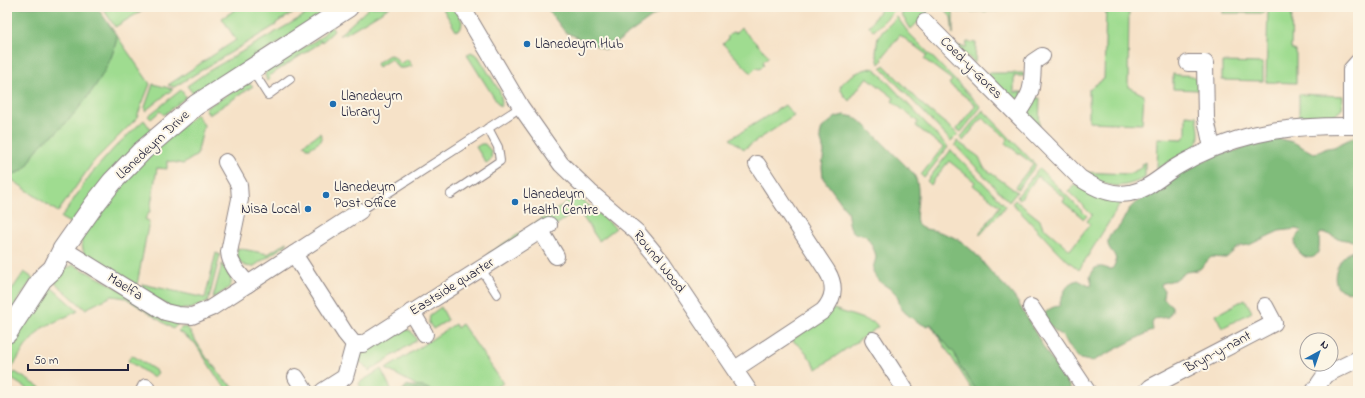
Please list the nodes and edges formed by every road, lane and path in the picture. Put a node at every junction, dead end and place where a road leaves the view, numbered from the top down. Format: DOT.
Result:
graph roads {
  1 [pos="348,7"];
  2 [pos="462,7"];
  3 [pos="926,22"];
  4 [pos="1042,56"];
  5 [pos="1358,62"];
  6 [pos="1188,63"];
  7 [pos="251,69"];
  8 [pos="290,79"];
  9 [pos="521,107"];
  10 [pos="1017,114"];
  11 [pos="1354,126"];
  12 [pos="488,128"];
  13 [pos="1212,148"];
  14 [pos="226,162"];
  15 [pos="757,164"];
  16 [pos="451,194"];
  17 [pos="360,211"];
  18 [pos="63,248"];
  19 [pos="294,254"];
  20 [pos="556,256"];
  21 [pos="481,269"];
  22 [pos="248,284"];
  23 [pos="497,294"];
  24 [pos="1265,306"];
  25 [pos="1031,307"];
  26 [pos="412,312"];
  27 [pos="7,332"];
  28 [pos="425,334"];
  29 [pos="873,340"];
  30 [pos="354,344"];
  31 [pos="1358,359"];
  32 [pos="735,369"];
  33 [pos="296,377"];
  34 [pos="305,391"];
  35 [pos="323,391"];
  36 [pos="749,391"];
  37 [pos="906,391"];
  38 [pos="1087,391"];
  39 [pos="1147,391"];
  40 [pos="1314,391"];
  1 -- 7 [label="street, Llanedeyrn Drive"];
  2 -- 9 [label="street, Round Wood"];
  3 -- 10 [label="street, Coed-y-Gores"];
  4 -- 10 [label="street"];
  5 -- 11 [label="street, Coed-y-Gores"];
  6 -- 13 [label="street"];
  7 -- 8 [label="lane"];
  7 -- 18 [label="street, Llanedeyrn Drive"];
  9 -- 12 [label="lane"];
  9 -- 32 [label="street, Round Wood"];
  10 -- 13 [label="street, Coed-y-Gores"];
  11 -- 13 [label="street, Coed-y-Gores"];
  12 -- 16 [label="lane"];
  12 -- 17 [label="lane"];
  14 -- 22 [label="street"];
  15 -- 32 [label="street"];
  17 -- 19 [label="street"];
  18 -- 22 [label="street, Maelfa"];
  18 -- 27 [label="street, Llanedeyrn Drive"];
  19 -- 22 [label="street"];
  19 -- 30 [label="street"];
  20 -- 21 [label="street, Eastside quarter"];
  21 -- 23 [label="lane"];
  21 -- 26 [label="street, Eastside quarter"];
  24 -- 39 [label="street, Bryn-y-nant"];
  25 -- 38 [label="street"];
  26 -- 28 [label="street"];
  26 -- 30 [label="street, Eastside quarter"];
  29 -- 37 [label="street"];
  30 -- 35 [label="street"];
  31 -- 40 [label="street"];
  32 -- 36 [label="street, Round Wood"];
  33 -- 34 [label="street"];
}
